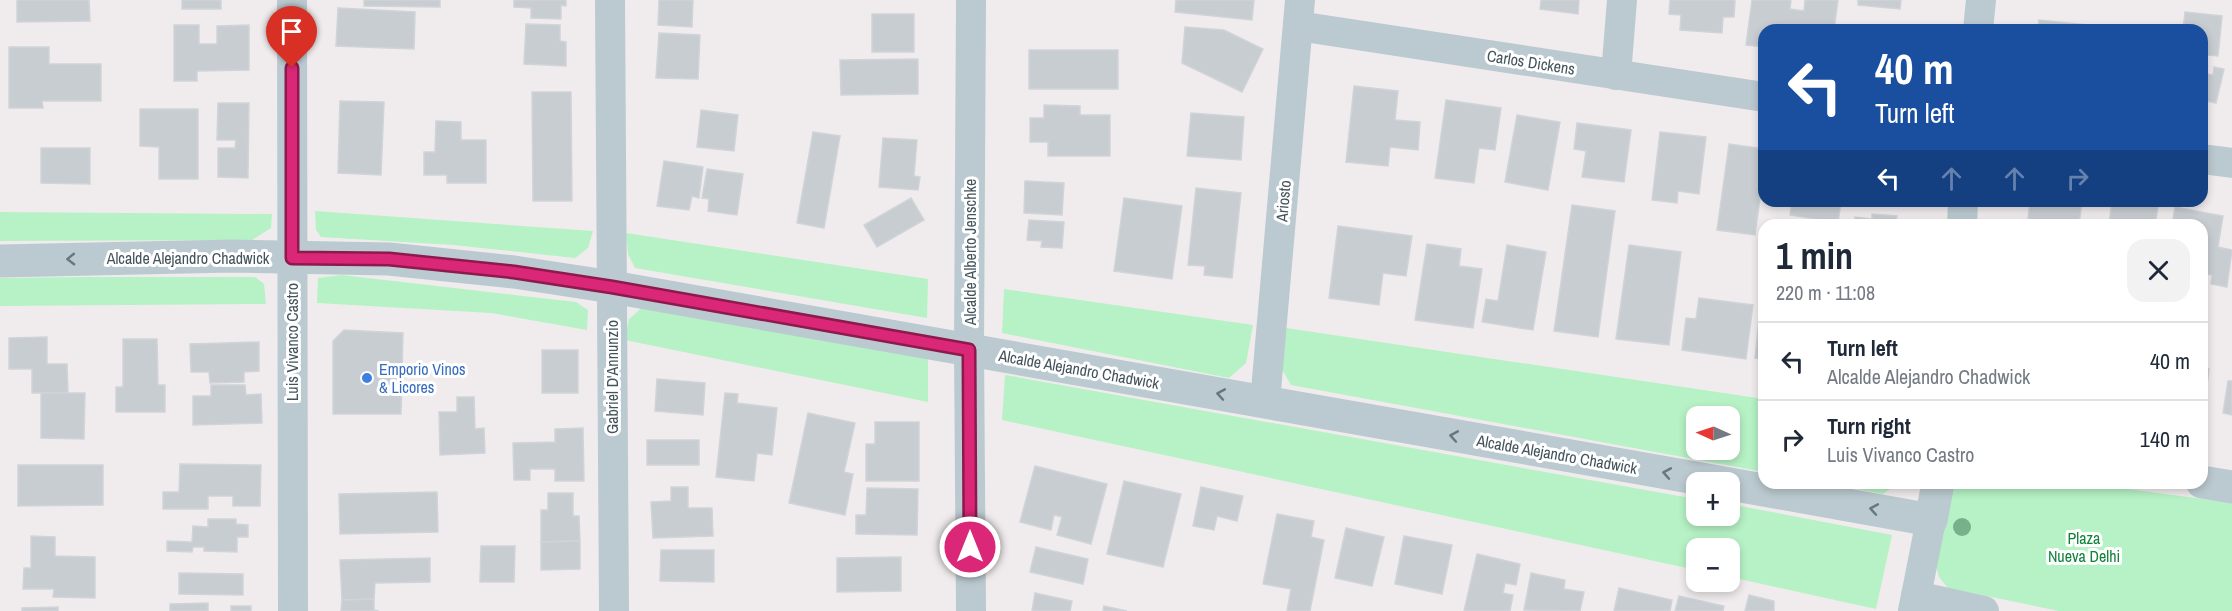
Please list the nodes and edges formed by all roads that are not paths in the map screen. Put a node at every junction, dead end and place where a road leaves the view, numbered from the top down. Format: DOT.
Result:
graph roads {
  1 [pos="292,0"];
  2 [pos="610,0"];
  3 [pos="971,0"];
  4 [pos="1622,0"];
  5 [pos="1981,0"];
  6 [pos="1299,13"];
  7 [pos="1979,24"];
  8 [pos="1616,75"];
  9 [pos="1758,96"];
  10 [pos="2208,160"];
  11 [pos="2232,163"];
  12 [pos="292,258"];
  13 [pos="0,261"];
  14 [pos="612,287"];
  15 [pos="969,350"];
  16 [pos="1265,402"];
  17 [pos="1686,476"];
  18 [pos="2208,483"];
  19 [pos="1740,486"];
  20 [pos="2232,487"];
  21 [pos="1937,489"];
  22 [pos="1931,520"];
  23 [pos="1914,604"];
  24 [pos="293,611"];
  25 [pos="614,611"];
  26 [pos="971,611"];
  27 [pos="1984,611"];
  1 -- 12 [label="street, Luis Vivanco Castro"];
  2 -- 14 [label="street, Gabriel D'Annunzio"];
  3 -- 15 [label="street, Alcalde Alberto Jenschke"];
  4 -- 8 [label="street"];
  5 -- 7 [label="street"];
  6 -- 8 [label="street, Carlos Dickens"];
  6 -- 16 [label="street, Ariosto"];
  8 -- 9 [label="street, Carlos Dickens"];
  10 -- 11 [label="street"];
  12 -- 13 [label="street, Alcalde Alejandro Chadwick, one-way"];
  12 -- 14 [label="street, Alcalde Alejandro Chadwick"];
  12 -- 24 [label="street, Luis Vivanco Castro"];
  14 -- 15 [label="street, Alcalde Alejandro Chadwick"];
  14 -- 25 [label="street, Gabriel D'Annunzio"];
  16 -- 15 [label="street, Alcalde Alejandro Chadwick, one-way"];
  15 -- 26 [label="street, Alcalde Alberto Jenschke"];
  17 -- 16 [label="street, Alcalde Alejandro Chadwick, one-way"];
  18 -- 20 [label="street"];
  22 -- 19 [label="street, one-way"];
  21 -- 22 [label="street"];
  22 -- 23 [label="street"];
  23 -- 27 [label="street"];
}
